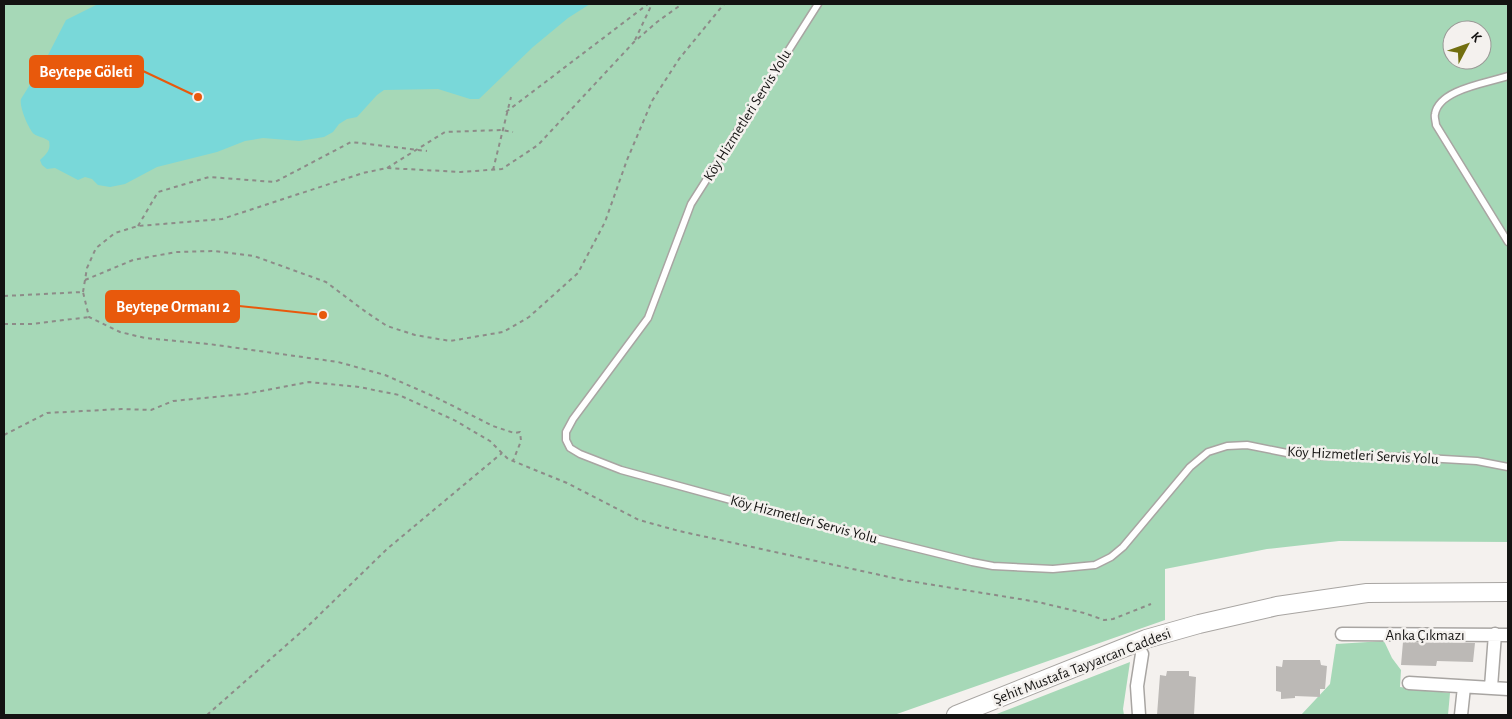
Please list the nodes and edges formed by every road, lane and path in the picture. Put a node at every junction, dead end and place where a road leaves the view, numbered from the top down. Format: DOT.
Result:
graph roads {
  1 [pos="648,4"];
  2 [pos="652,4"];
  3 [pos="682,4"];
  4 [pos="724,4"];
  5 [pos="818,4"];
  6 [pos="634,42"];
  7 [pos="1508,76"];
  8 [pos="511,97"];
  9 [pos="506,112"];
  10 [pos="501,130"];
  11 [pos="513,132"];
  12 [pos="417,150"];
  13 [pos="427,151"];
  14 [pos="387,168"];
  15 [pos="492,170"];
  16 [pos="138,226"];
  17 [pos="1508,242"];
  18 [pos="85,280"];
  19 [pos="83,292"];
  20 [pos="4,296"];
  21 [pos="89,317"];
  22 [pos="4,324"];
  23 [pos="4,435"];
  24 [pos="502,454"];
  25 [pos="513,461"];
  26 [pos="1508,467"];
  27 [pos="1508,592"];
  28 [pos="1151,604"];
  29 [pos="1342,634"];
  30 [pos="1502,635"];
  31 [pos="1142,654"];
  32 [pos="1409,683"];
  33 [pos="1464,687"];
  34 [pos="1491,687"];
  35 [pos="1508,689"];
  36 [pos="207,715"];
  37 [pos="956,715"];
  38 [pos="1139,715"];
  39 [pos="1461,715"];
  1 -- 9 [label="path"];
  2 -- 6 [label="path"];
  3 -- 6 [label="path"];
  4 -- 18 [label="path"];
  5 -- 26 [label="lane, Köy Hizmetleri Servis Yolu"];
  6 -- 15 [label="path"];
  7 -- 17 [label="lane"];
  8 -- 9 [label="path"];
  9 -- 10 [label="path"];
  10 -- 11 [label="path"];
  10 -- 12 [label="path"];
  10 -- 15 [label="path"];
  12 -- 13 [label="path"];
  12 -- 14 [label="path"];
  12 -- 16 [label="path"];
  14 -- 15 [label="path"];
  14 -- 16 [label="path"];
  16 -- 18 [label="path"];
  18 -- 19 [label="path"];
  19 -- 20 [label="path"];
  19 -- 21 [label="path"];
  21 -- 22 [label="path"];
  21 -- 25 [label="path"];
  23 -- 24 [label="path"];
  24 -- 25 [label="path"];
  24 -- 36 [label="path"];
  25 -- 28 [label="path"];
  27 -- 37 [label="main road, Şehit Mustafa Tayyarcan Caddesi"];
  29 -- 30 [label="street, Anka Çıkmazı"];
  30 -- 34 [label="street"];
  31 -- 38 [label="street"];
  32 -- 33 [label="street"];
  33 -- 34 [label="street"];
  33 -- 39 [label="street"];
  34 -- 35 [label="street"];
}
